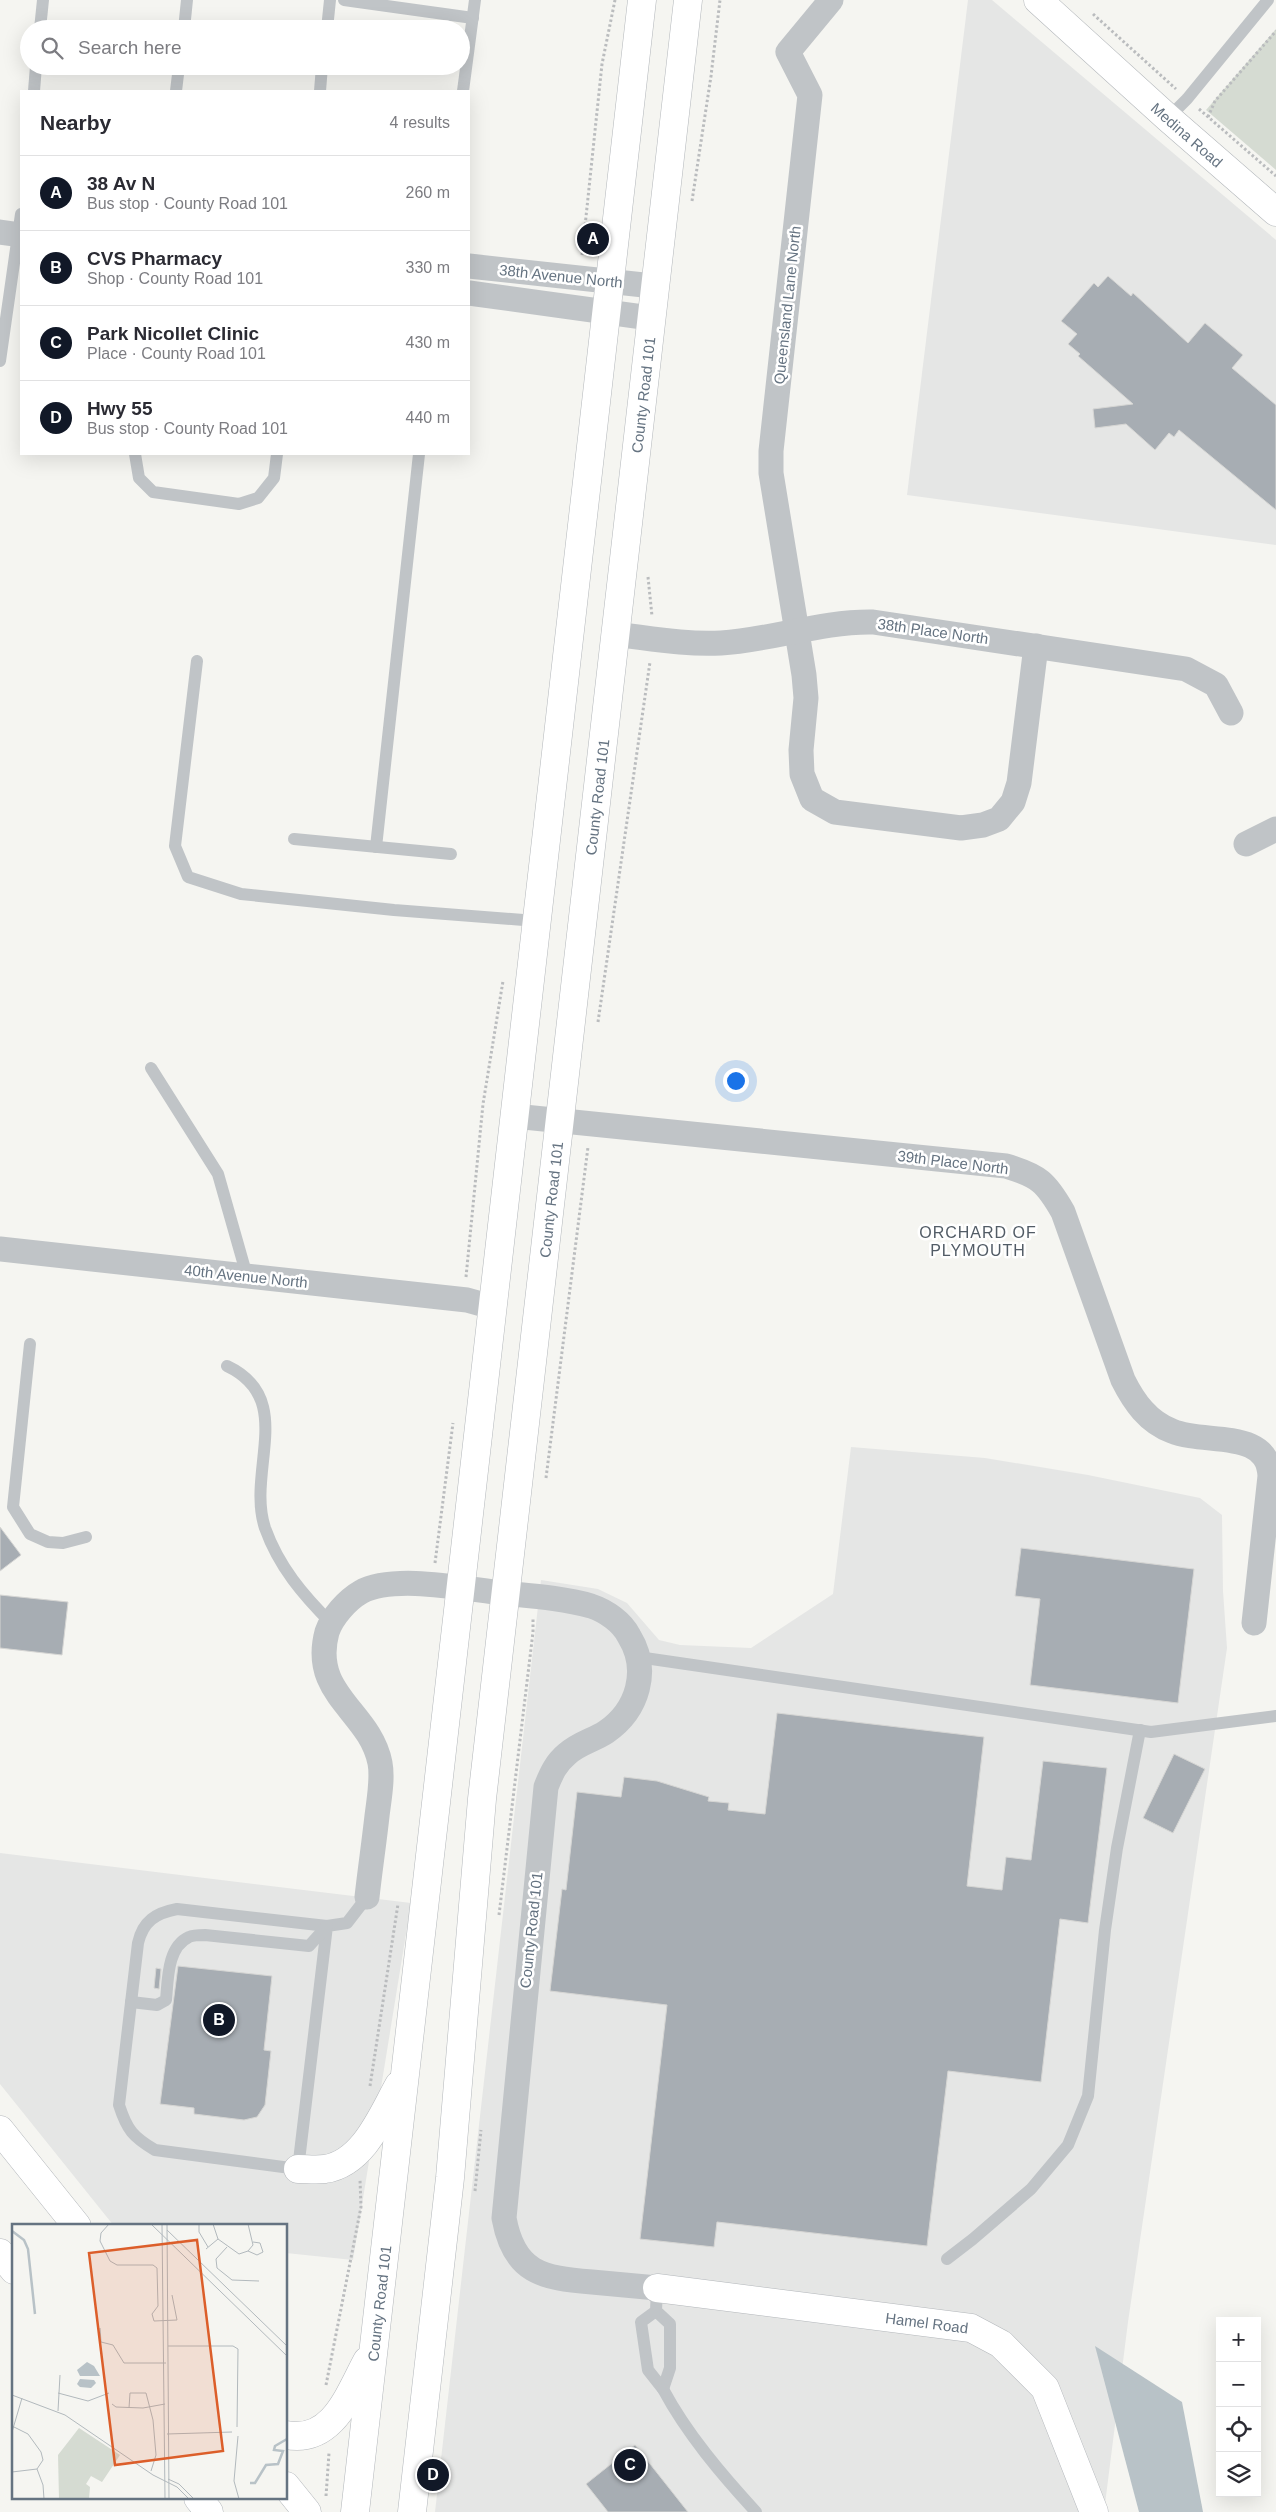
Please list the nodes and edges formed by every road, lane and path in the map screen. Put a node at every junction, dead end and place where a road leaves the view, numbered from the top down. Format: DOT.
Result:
graph roads {
  1 [pos="43,0"];
  2 [pos="187,0"];
  3 [pos="330,0"];
  4 [pos="344,0"];
  5 [pos="475,0"];
  6 [pos="615,0"];
  7 [pos="642,0"];
  8 [pos="688,0"];
  9 [pos="720,0"];
  10 [pos="831,0"];
  11 [pos="1023,0"];
  12 [pos="1038,0"];
  13 [pos="1268,0"];
  14 [pos="1092,13"];
  15 [pos="473,18"];
  16 [pos="41,20"];
  17 [pos="185,20"];
  18 [pos="328,20"];
  19 [pos="1276,31"];
  20 [pos="470,40"];
  21 [pos="1101,56"];
  22 [pos="35,75"];
  23 [pos="178,75"];
  24 [pos="321,75"];
  25 [pos="465,75"];
  26 [pos="1167,80"];
  27 [pos="34,90"];
  28 [pos="176,90"];
  29 [pos="320,90"];
  30 [pos="463,90"];
  31 [pos="1168,118"];
  32 [pos="1276,176"];
  33 [pos="691,206"];
  34 [pos="1276,212"];
  35 [pos="15,229"];
  36 [pos="581,264"];
  37 [pos="470,266"];
  38 [pos="610,281"];
  39 [pos="653,286"];
  40 [pos="470,293"];
  41 [pos="607,312"];
  42 [pos="650,318"];
  43 [pos="0,361"];
  44 [pos="135,455"];
  45 [pos="277,455"];
  46 [pos="419,455"];
  47 [pos="649,567"];
  48 [pos="653,621"];
  49 [pos="797,630"];
  50 [pos="614,634"];
  51 [pos="1036,646"];
  52 [pos="197,661"];
  53 [pos="1231,713"];
  54 [pos="1276,828"];
  55 [pos="294,839"];
  56 [pos="1246,844"];
  57 [pos="376,847"];
  58 [pos="451,854"];
  59 [pos="536,921"];
  60 [pos="151,1068"];
  61 [pos="514,1116"];
  62 [pos="558,1121"];
  63 [pos="0,1249"];
  64 [pos="247,1276"];
  65 [pos="492,1306"];
  66 [pos="30,1344"];
  67 [pos="227,1366"];
  68 [pos="86,1536"];
  69 [pos="460,1588"];
  70 [pos="505,1593"];
  71 [pos="1254,1623"];
  72 [pos="332,1624"];
  73 [pos="638,1656"];
  74 [pos="1276,1716"];
  75 [pos="1140,1730"];
  76 [pos="367,1897"];
  77 [pos="398,1902"];
  78 [pos="327,1926"];
  79 [pos="131,2002"];
  80 [pos="405,2075"];
  81 [pos="368,2093"];
  82 [pos="0,2130"];
  83 [pos="353,2157"];
  84 [pos="298,2169"];
  85 [pos="75,2224"];
  86 [pos="0,2253"];
  87 [pos="947,2259"];
  88 [pos="12,2268"];
  89 [pos="656,2299"];
  90 [pos="374,2346"];
  91 [pos="663,2390"];
  92 [pos="324,2394"];
  93 [pos="288,2435"];
  94 [pos="330,2452"];
  95 [pos="288,2488"];
  96 [pos="326,2490"];
  97 [pos="200,2500"];
  98 [pos="209,2512"];
  99 [pos="307,2512"];
  100 [pos="355,2512"];
  101 [pos="412,2512"];
  102 [pos="756,2512"];
  103 [pos="1094,2512"];
  1 -- 16 [label="lane"];
  2 -- 17 [label="lane"];
  3 -- 18 [label="lane"];
  4 -- 15 [label="lane"];
  5 -- 15 [label="lane"];
  6 -- 36 [label="path"];
  7 -- 38 [label="main road, County Road 101"];
  8 -- 39 [label="main road, County Road 101"];
  9 -- 33 [label="path"];
  10 -- 49 [label="street, Queensland Lane North"];
  11 -- 21 [label="main road, Medina Road"];
  12 -- 21 [label="main road, Medina Road"];
  13 -- 31 [label="lane"];
  14 -- 26 [label="path"];
  15 -- 20 [label="lane"];
  19 -- 32 [label="path"];
  21 -- 31 [label="main road, Medina Road"];
  22 -- 27 [label="lane"];
  23 -- 28 [label="lane"];
  24 -- 29 [label="lane"];
  25 -- 30 [label="lane"];
  31 -- 34 [label="main road, Medina Road"];
  35 -- 43 [label="lane"];
  37 -- 38 [label="street, 38th Avenue North"];
  38 -- 39 [label="street, 38th Avenue North"];
  38 -- 41 [label="main road, County Road 101"];
  39 -- 42 [label="main road, County Road 101"];
  40 -- 41 [label="street, 38th Avenue North"];
  41 -- 42 [label="street, 38th Avenue North"];
  41 -- 59 [label="main road, County Road 101"];
  42 -- 50 [label="main road, County Road 101"];
  44 -- 45 [label="lane"];
  46 -- 57 [label="lane"];
  47 -- 48 [label="path"];
  49 -- 50 [label="street, 38th Place North"];
  49 -- 51 [label="street, 38th Place North"];
  49 -- 51 [label="street, Queensland Lane North"];
  50 -- 62 [label="main road, County Road 101"];
  51 -- 53 [label="street, 38th Place North"];
  52 -- 59 [label="lane"];
  54 -- 56 [label="street"];
  55 -- 57 [label="lane"];
  57 -- 58 [label="lane"];
  59 -- 61 [label="main road, County Road 101"];
  60 -- 64 [label="lane"];
  61 -- 62 [label="street, 39th Place North"];
  61 -- 65 [label="main road, County Road 101"];
  62 -- 70 [label="main road, County Road 101"];
  62 -- 71 [label="street, 39th Place North"];
  63 -- 64 [label="street, 40th Avenue North"];
  64 -- 65 [label="street, 40th Avenue North"];
  65 -- 69 [label="main road, County Road 101"];
  66 -- 68 [label="lane"];
  67 -- 72 [label="lane"];
  69 -- 70 [label="street, County Road 101"];
  69 -- 72 [label="street, County Road 101"];
  69 -- 80 [label="main road, County Road 101"];
  70 -- 73 [label="street, County Road 101"];
  70 -- 101 [label="main road, County Road 101"];
  72 -- 76 [label="street, County Road 101"];
  73 -- 75 [label="lane"];
  73 -- 89 [label="street, County Road 101"];
  74 -- 75 [label="lane"];
  75 -- 87 [label="lane"];
  76 -- 78 [label="lane"];
  77 -- 81 [label="path"];
  78 -- 79 [label="lane"];
  78 -- 79 [label="lane"];
  78 -- 84 [label="lane"];
  79 -- 84 [label="lane"];
  80 -- 83 [label="main road"];
  80 -- 90 [label="main road, County Road 101"];
  82 -- 85 [label="main road"];
  83 -- 84 [label="main road"];
  83 -- 92 [label="path"];
  86 -- 88 [label="main road"];
  89 -- 91 [label="lane"];
  89 -- 91 [label="lane"];
  89 -- 103 [label="main road, Hamel Road"];
  90 -- 93 [label="main road"];
  90 -- 100 [label="main road, County Road 101"];
  91 -- 102 [label="lane"];
  94 -- 96 [label="path"];
  95 -- 99 [label="main road"];
  97 -- 98 [label="main road"];
}
